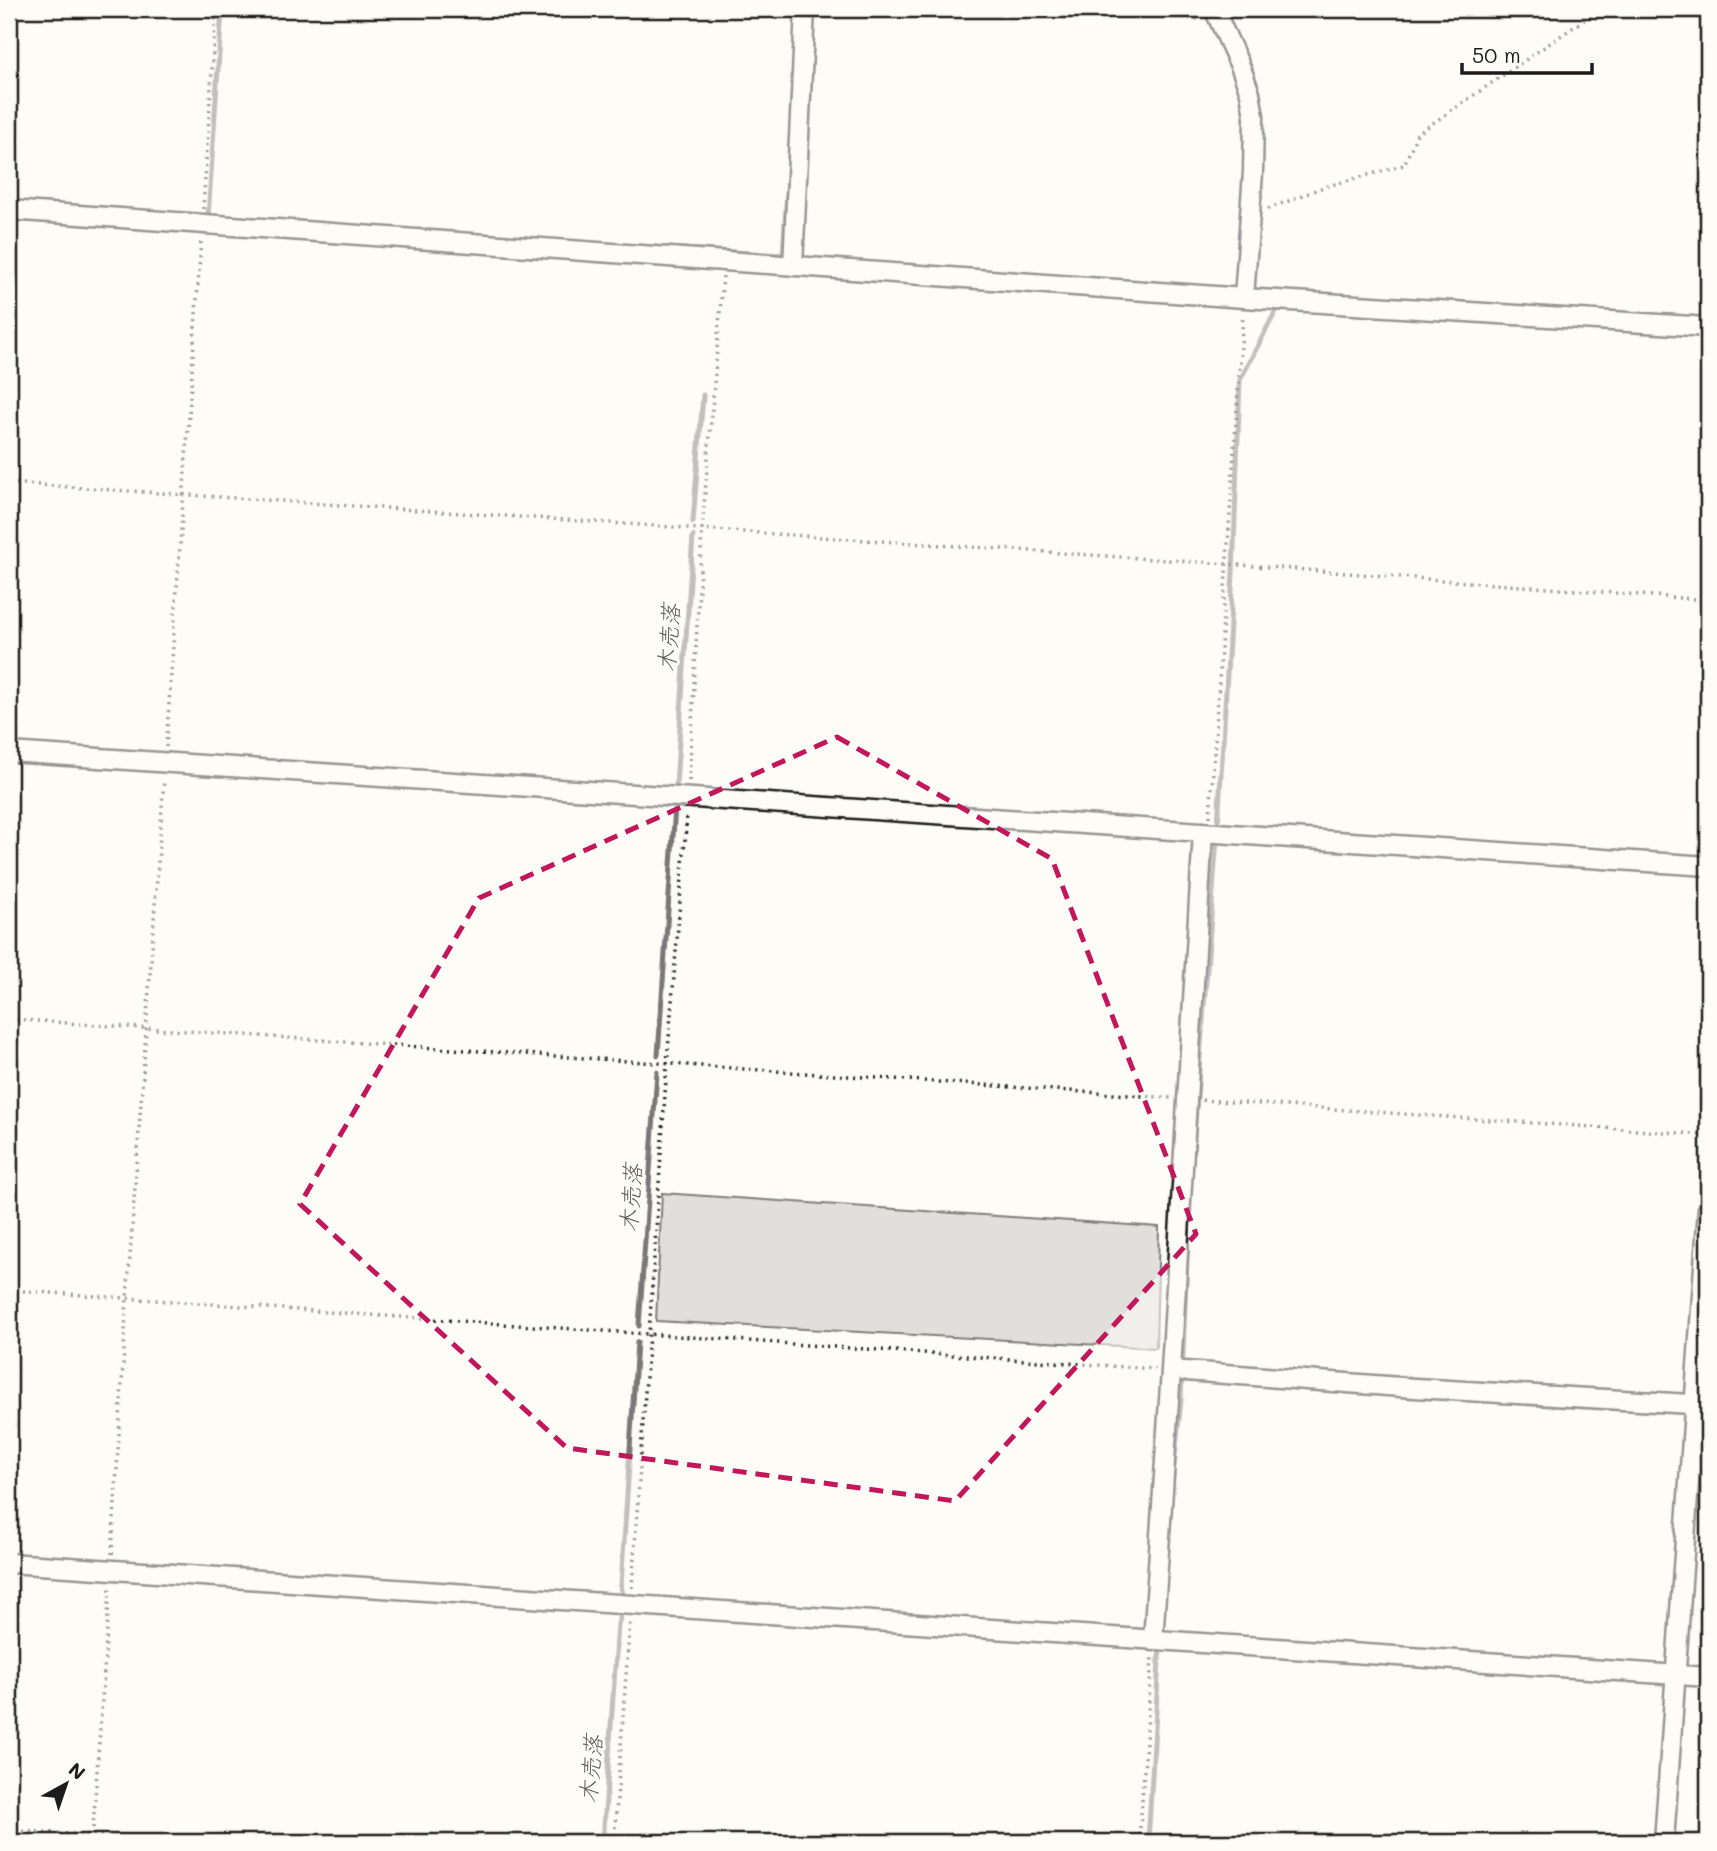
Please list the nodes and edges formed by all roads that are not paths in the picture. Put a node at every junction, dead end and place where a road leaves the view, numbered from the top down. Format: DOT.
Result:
graph roads {
  1 [pos="805,9"];
  2 [pos="1217,15"];
  3 [pos="9,210"];
  4 [pos="793,266"];
  5 [pos="1244,298"];
  6 [pos="1708,327"];
  7 [pos="9,752"];
  8 [pos="1206,833"];
  9 [pos="1708,866"];
  10 [pos="1708,1208"];
  11 [pos="1171,1370"];
  12 [pos="1702,1405"];
  13 [pos="9,1563"];
  14 [pos="1153,1641"];
  15 [pos="1675,1675"];
  16 [pos="1708,1677"];
  17 [pos="1664,1842"];
  1 -- 4 [label="street"];
  2 -- 5 [label="street"];
  3 -- 4 [label="street"];
  4 -- 5 [label="street"];
  5 -- 6 [label="street"];
  7 -- 8 [label="street"];
  8 -- 9 [label="street"];
  8 -- 11 [label="street"];
  10 -- 12 [label="street"];
  11 -- 12 [label="street"];
  11 -- 14 [label="street"];
  12 -- 15 [label="street"];
  13 -- 14 [label="street"];
  14 -- 15 [label="street"];
  15 -- 16 [label="street"];
  15 -- 17 [label="street"];
}
